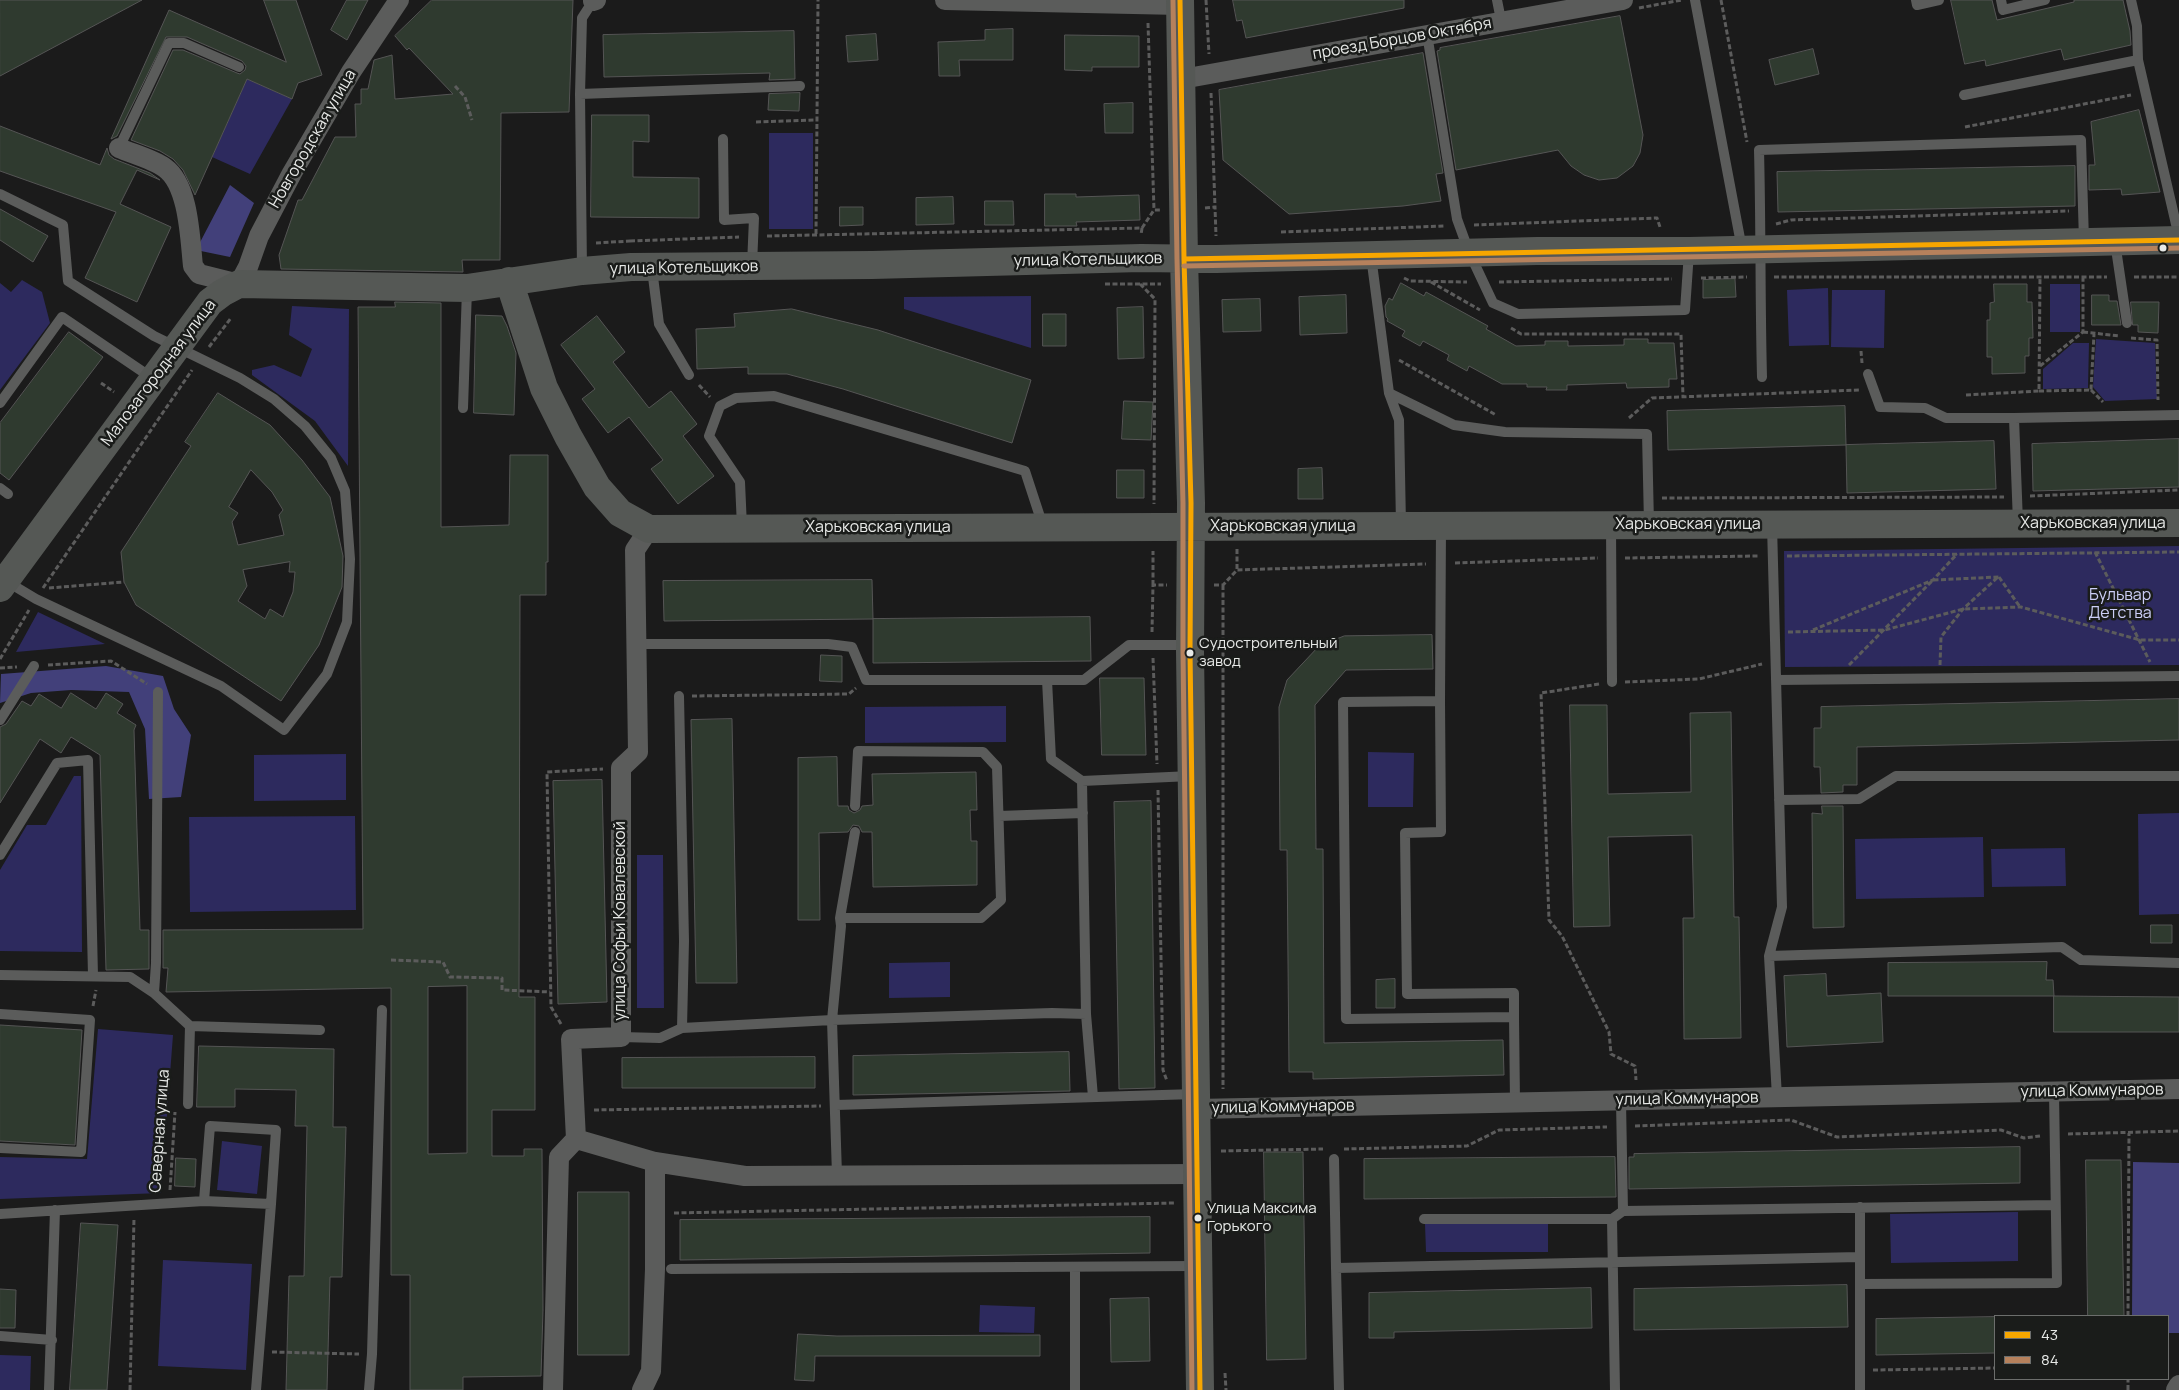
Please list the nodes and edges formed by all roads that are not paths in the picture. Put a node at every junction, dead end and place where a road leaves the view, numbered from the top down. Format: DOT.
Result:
graph roads {
  1 [pos="399,0"];
  2 [pos="594,0"];
  3 [pos="945,0"];
  4 [pos="967,0"];
  5 [pos="1497,0"];
  6 [pos="1623,0"];
  7 [pos="1695,0"];
  8 [pos="1916,0"];
  9 [pos="1938,0"];
  10 [pos="2001,0"];
  11 [pos="2045,0"];
  12 [pos="2131,0"];
  13 [pos="1180,2"];
  14 [pos="1501,20"];
  15 [pos="1427,34"];
  16 [pos="2138,60"];
  17 [pos="238,67"];
  18 [pos="1182,79"];
  19 [pos="800,86"];
  20 [pos="580,94"];
  21 [pos="1964,95"];
  22 [pos="723,139"];
  23 [pos="119,148"];
  24 [pos="0,194"];
  25 [pos="2179,238"];
  26 [pos="2114,241"];
  27 [pos="1755,242"];
  28 [pos="2084,242"];
  29 [pos="1690,250"];
  30 [pos="1469,252"];
  31 [pos="1371,256"];
  32 [pos="1184,260"];
  33 [pos="752,266"];
  34 [pos="652,268"];
  35 [pos="582,271"];
  36 [pos="509,281"];
  37 [pos="239,284"];
  38 [pos="467,288"];
  39 [pos="2127,323"];
  40 [pos="177,347"];
  41 [pos="1868,374"];
  42 [pos="689,375"];
  43 [pos="1762,377"];
  44 [pos="153,379"];
  45 [pos="1389,393"];
  46 [pos="0,403"];
  47 [pos="463,408"];
  48 [pos="2179,415"];
  49 [pos="2014,418"];
  50 [pos="2179,523"];
  51 [pos="2018,524"];
  52 [pos="1611,525"];
  53 [pos="1649,525"];
  54 [pos="1772,525"];
  55 [pos="1401,526"];
  56 [pos="1441,526"];
  57 [pos="1044,527"];
  58 [pos="1190,527"];
  59 [pos="742,528"];
  60 [pos="649,529"];
  61 [pos="3,584"];
  62 [pos="637,644"];
  63 [pos="1190,645"];
  64 [pos="34,666"];
  65 [pos="2179,676"];
  66 [pos="1047,680"];
  67 [pos="1776,680"];
  68 [pos="1612,682"];
  69 [pos="158,692"];
  70 [pos="678,696"];
  71 [pos="1440,701"];
  72 [pos="0,720"];
  73 [pos="1192,776"];
  74 [pos="2179,776"];
  75 [pos="1082,781"];
  76 [pos="1779,800"];
  77 [pos="855,806"];
  78 [pos="1083,813"];
  79 [pos="999,816"];
  80 [pos="855,832"];
  81 [pos="0,855"];
  82 [pos="840,918"];
  83 [pos="1769,956"];
  84 [pos="2179,963"];
  85 [pos="0,976"];
  86 [pos="95,980"];
  87 [pos="154,994"];
  88 [pos="382,1010"];
  89 [pos="0,1014"];
  90 [pos="1086,1014"];
  91 [pos="1514,1017"];
  92 [pos="832,1020"];
  93 [pos="190,1026"];
  94 [pos="682,1028"];
  95 [pos="320,1030"];
  96 [pos="621,1037"];
  97 [pos="2179,1089"];
  98 [pos="2054,1092"];
  99 [pos="1777,1097"];
  100 [pos="1093,1098"];
  101 [pos="1630,1100"];
  102 [pos="1196,1102"];
  103 [pos="1515,1102"];
  104 [pos="188,1104"];
  105 [pos="836,1105"];
  106 [pos="576,1139"];
  107 [pos="0,1148"];
  108 [pos="1334,1154"];
  109 [pos="655,1162"];
  110 [pos="1197,1174"];
  111 [pos="837,1175"];
  112 [pos="204,1201"];
  113 [pos="271,1204"];
  114 [pos="2056,1205"];
  115 [pos="1860,1207"];
  116 [pos="55,1210"];
  117 [pos="1624,1211"];
  118 [pos="0,1214"];
  119 [pos="1424,1219"];
  120 [pos="1612,1219"];
  121 [pos="1860,1257"];
  122 [pos="1613,1262"];
  123 [pos="1198,1266"];
  124 [pos="1075,1268"];
  125 [pos="1336,1268"];
  126 [pos="671,1269"];
  127 [pos="1860,1284"];
  128 [pos="0,1336"];
  129 [pos="52,1340"];
  130 [pos="2179,1385"];
  131 [pos="48,1390"];
  132 [pos="256,1390"];
  133 [pos="369,1390"];
  134 [pos="553,1390"];
  135 [pos="642,1390"];
  136 [pos="1075,1390"];
  137 [pos="1200,1390"];
  138 [pos="1339,1390"];
  139 [pos="1615,1390"];
  140 [pos="1860,1390"];
  141 [pos="2176,1390"];
  1 -- 37 [label="street, Новгородская улица"];
  2 -- 20 [label="lane"];
  3 -- 4 [label="street"];
  4 -- 13 [label="street"];
  5 -- 14 [label="lane"];
  6 -- 14 [label="street, проезд Борцов Октября"];
  7 -- 27 [label="lane"];
  8 -- 9 [label="lane"];
  10 -- 11 [label="lane"];
  12 -- 16 [label="lane"];
  13 -- 18 [label="street"];
  14 -- 15 [label="street, проезд Борцов Октября"];
  15 -- 18 [label="street, проезд Борцов Октября"];
  15 -- 30 [label="lane"];
  16 -- 21 [label="lane"];
  16 -- 25 [label="lane"];
  17 -- 23 [label="lane"];
  18 -- 32 [label="street"];
  19 -- 20 [label="lane"];
  20 -- 35 [label="lane"];
  22 -- 33 [label="lane"];
  23 -- 37 [label="street, Малозагородная улица"];
  24 -- 40 [label="lane"];
  25 -- 26 [label="street, улица Котельщиков"];
  26 -- 28 [label="street, улица Котельщиков"];
  26 -- 39 [label="lane"];
  27 -- 28 [label="street, улица Котельщиков"];
  27 -- 28 [label="lane"];
  27 -- 29 [label="street, улица Котельщиков"];
  27 -- 43 [label="lane"];
  29 -- 30 [label="street, улица Котельщиков"];
  29 -- 30 [label="lane"];
  30 -- 31 [label="street, улица Котельщиков"];
  31 -- 32 [label="street, улица Котельщиков"];
  31 -- 45 [label="lane"];
  32 -- 33 [label="street, улица Котельщиков"];
  32 -- 58 [label="street"];
  33 -- 34 [label="street, улица Котельщиков"];
  34 -- 35 [label="street, улица Котельщиков"];
  34 -- 42 [label="lane"];
  35 -- 36 [label="street, улица Котельщиков"];
  36 -- 38 [label="street, улица Котельщиков"];
  36 -- 60 [label="street, Харьковская улица"];
  37 -- 38 [label="street, улица Котельщиков"];
  37 -- 40 [label="street, Малозагородная улица"];
  38 -- 47 [label="lane"];
  40 -- 44 [label="street, Малозагородная улица"];
  40 -- 61 [label="lane"];
  41 -- 49 [label="lane"];
  44 -- 46 [label="lane"];
  44 -- 61 [label="street, Малозагородная улица"];
  45 -- 53 [label="lane"];
  45 -- 55 [label="lane"];
  48 -- 49 [label="lane"];
  49 -- 51 [label="lane"];
  50 -- 51 [label="street, Харьковская улица"];
  51 -- 54 [label="street, Харьковская улица"];
  52 -- 53 [label="street, Харьковская улица"];
  52 -- 56 [label="street, Харьковская улица"];
  52 -- 68 [label="lane"];
  53 -- 54 [label="street, Харьковская улица"];
  54 -- 67 [label="lane"];
  55 -- 56 [label="street, Харьковская улица"];
  55 -- 58 [label="street, Харьковская улица"];
  56 -- 71 [label="lane"];
  57 -- 58 [label="street, Харьковская улица"];
  57 -- 59 [label="street, Харьковская улица"];
  57 -- 59 [label="lane"];
  58 -- 63 [label="street"];
  59 -- 60 [label="street, Харьковская улица"];
  60 -- 62 [label="street"];
  62 -- 66 [label="lane"];
  62 -- 96 [label="street, улица Софьи Ковалевской"];
  63 -- 66 [label="lane"];
  63 -- 73 [label="street"];
  64 -- 72 [label="lane"];
  65 -- 67 [label="lane"];
  66 -- 75 [label="lane"];
  67 -- 76 [label="lane"];
  69 -- 87 [label="lane"];
  70 -- 94 [label="lane"];
  71 -- 91 [label="lane"];
  71 -- 91 [label="lane"];
  73 -- 75 [label="lane"];
  73 -- 102 [label="street"];
  74 -- 76 [label="lane"];
  75 -- 78 [label="lane"];
  76 -- 83 [label="lane"];
  77 -- 79 [label="lane"];
  78 -- 79 [label="lane"];
  78 -- 90 [label="lane"];
  79 -- 82 [label="lane"];
  80 -- 82 [label="lane"];
  81 -- 86 [label="lane"];
  82 -- 92 [label="lane"];
  83 -- 84 [label="lane"];
  83 -- 99 [label="lane"];
  85 -- 86 [label="lane"];
  86 -- 87 [label="lane"];
  87 -- 93 [label="lane"];
  88 -- 133 [label="lane"];
  89 -- 107 [label="lane"];
  90 -- 92 [label="lane"];
  90 -- 100 [label="lane"];
  91 -- 103 [label="lane"];
  92 -- 94 [label="lane"];
  92 -- 105 [label="lane"];
  93 -- 95 [label="lane"];
  93 -- 104 [label="lane"];
  94 -- 96 [label="lane"];
  96 -- 106 [label="street, улица Софьи Ковалевской"];
  97 -- 98 [label="street, улица Коммунаров"];
  98 -- 99 [label="street, улица Коммунаров"];
  98 -- 114 [label="lane"];
  99 -- 101 [label="street, улица Коммунаров"];
  100 -- 102 [label="lane"];
  100 -- 105 [label="lane"];
  101 -- 103 [label="street, улица Коммунаров"];
  101 -- 117 [label="lane"];
  102 -- 103 [label="street, улица Коммунаров"];
  102 -- 110 [label="street"];
  105 -- 111 [label="lane"];
  106 -- 109 [label="street"];
  106 -- 134 [label="street"];
  108 -- 125 [label="lane"];
  109 -- 111 [label="street"];
  109 -- 135 [label="street"];
  110 -- 111 [label="street"];
  110 -- 123 [label="street"];
  112 -- 113 [label="lane"];
  112 -- 113 [label="lane"];
  112 -- 116 [label="lane"];
  113 -- 132 [label="lane"];
  114 -- 115 [label="lane"];
  114 -- 127 [label="lane"];
  115 -- 117 [label="lane"];
  115 -- 121 [label="lane"];
  116 -- 118 [label="lane"];
  116 -- 129 [label="lane"];
  117 -- 120 [label="lane"];
  119 -- 120 [label="lane"];
  120 -- 122 [label="lane"];
  121 -- 122 [label="lane"];
  121 -- 127 [label="lane"];
  122 -- 125 [label="lane"];
  122 -- 139 [label="lane"];
  123 -- 124 [label="lane"];
  123 -- 137 [label="street"];
  124 -- 126 [label="lane"];
  124 -- 136 [label="lane"];
  125 -- 138 [label="lane"];
  127 -- 140 [label="lane"];
  128 -- 129 [label="lane"];
  129 -- 131 [label="lane"];
  130 -- 141 [label="street"];
}
